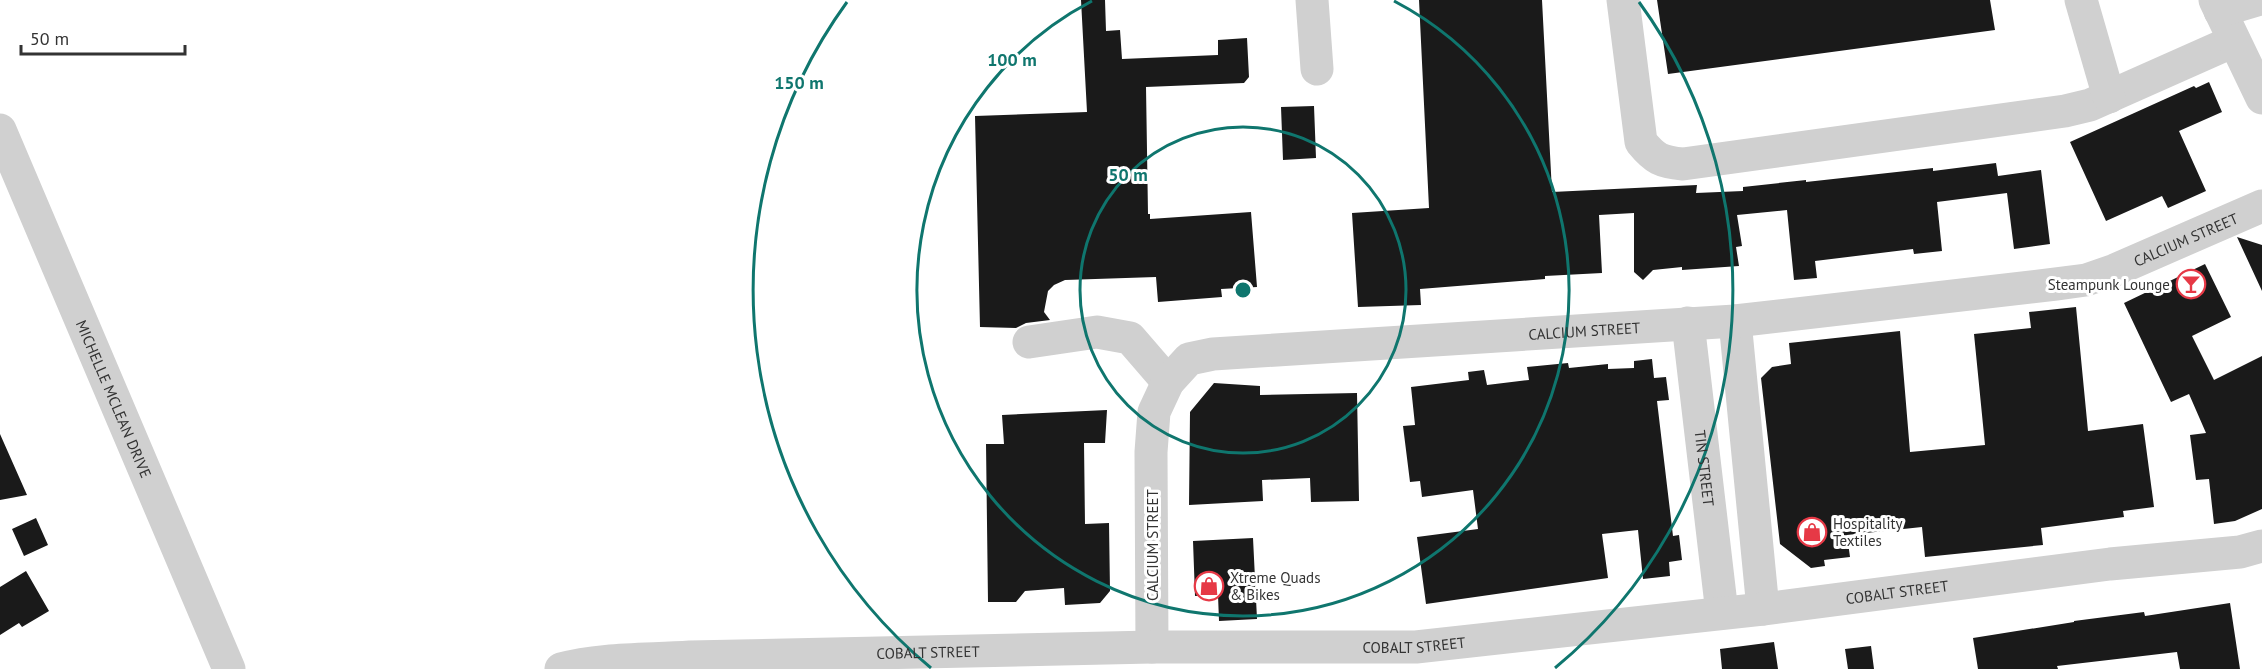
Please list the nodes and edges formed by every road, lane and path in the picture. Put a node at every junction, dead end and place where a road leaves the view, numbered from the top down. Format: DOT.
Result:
graph roads {
  1 [pos="1312,0"];
  2 [pos="1623,0"];
  3 [pos="2081,0"];
  4 [pos="2257,0"];
  5 [pos="2217,5"];
  6 [pos="2234,41"];
  7 [pos="1317,69"];
  8 [pos="2109,97"];
  9 [pos="2262,98"];
  10 [pos="0,130"];
  11 [pos="2262,206"];
  12 [pos="1735,321"];
  13 [pos="1688,323"];
  14 [pos="1029,342"];
  15 [pos="1168,382"];
  16 [pos="2262,546"];
  17 [pos="1763,609"];
  18 [pos="1722,613"];
  19 [pos="1152,647"];
  20 [pos="1417,658"];
  21 [pos="570,668"];
  22 [pos="229,669"];
  1 -- 7 [label="street"];
  2 -- 8 [label="street"];
  3 -- 8 [label="street"];
  4 -- 5 [label="street"];
  5 -- 6 [label="street"];
  6 -- 8 [label="street"];
  6 -- 9 [label="street"];
  10 -- 22 [label="street, MICHELLE MCLEAN DRIVE"];
  11 -- 12 [label="street, CALCIUM STREET"];
  12 -- 13 [label="street, CALCIUM STREET"];
  12 -- 17 [label="street"];
  13 -- 15 [label="street, CALCIUM STREET"];
  13 -- 18 [label="street, TIN STREET"];
  14 -- 15 [label="street"];
  15 -- 19 [label="street, CALCIUM STREET"];
  16 -- 17 [label="street, COBALT STREET"];
  17 -- 18 [label="street, COBALT STREET"];
  18 -- 20 [label="street, COBALT STREET"];
  19 -- 20 [label="street, COBALT STREET"];
  19 -- 21 [label="street, COBALT STREET"];
}
